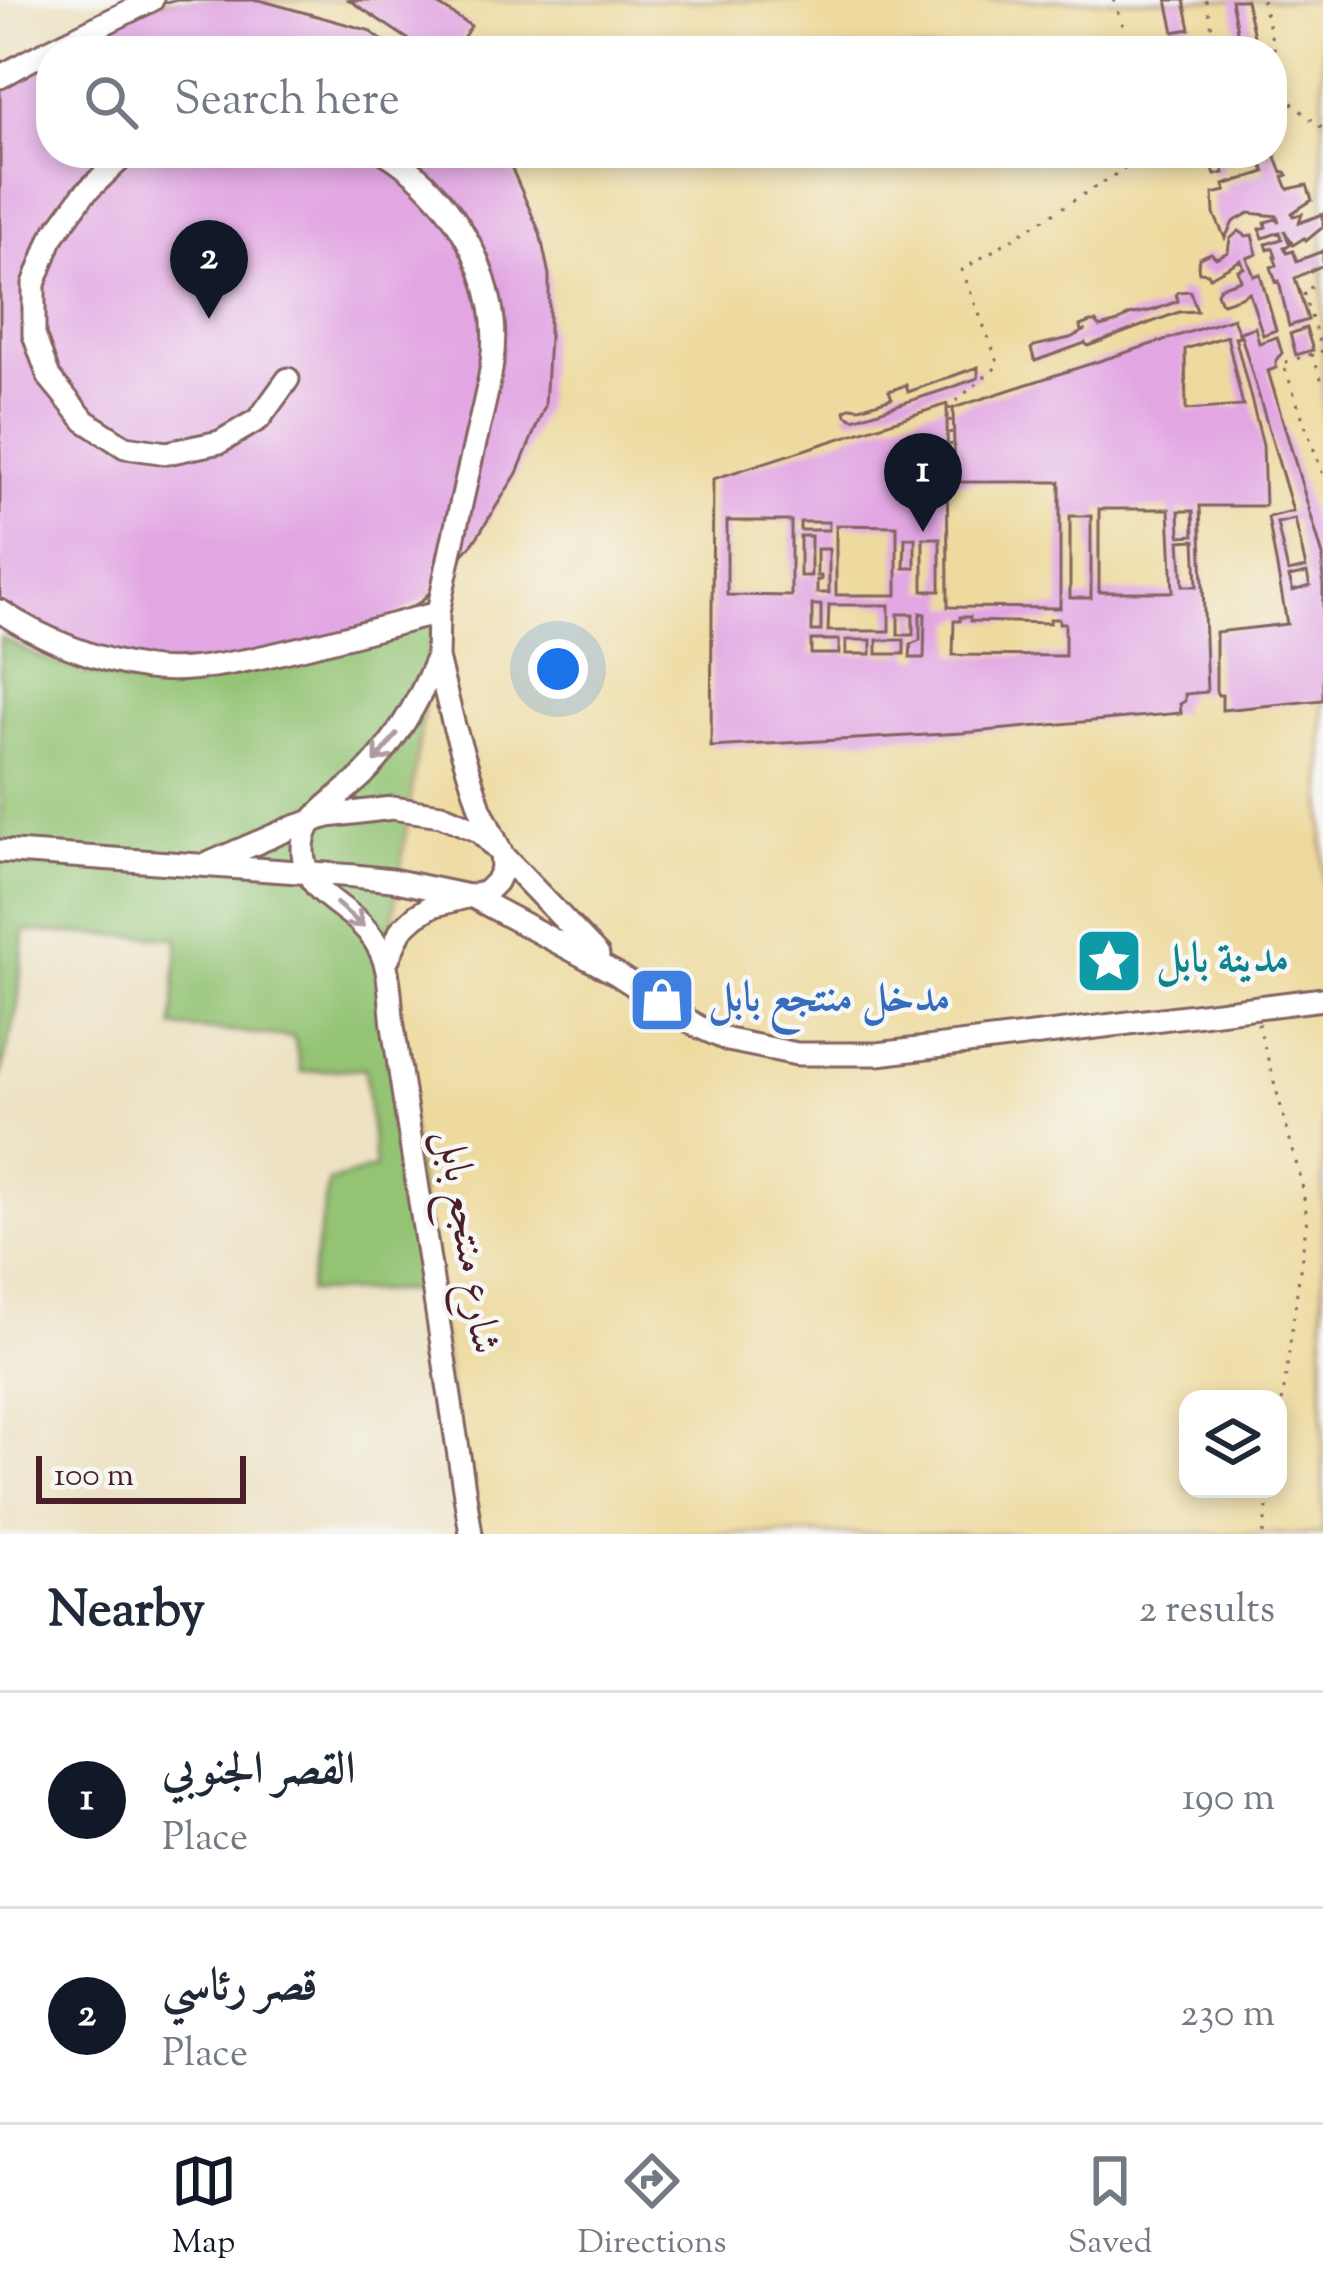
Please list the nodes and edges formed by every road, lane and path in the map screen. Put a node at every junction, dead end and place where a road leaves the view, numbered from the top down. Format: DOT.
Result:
graph roads {
  1 [pos="152,0"];
  2 [pos="1114,0"];
  3 [pos="1206,0"];
  4 [pos="1262,0"];
  5 [pos="78,36"];
  6 [pos="1127,36"];
  7 [pos="1213,36"];
  8 [pos="1271,36"];
  9 [pos="36,57"];
  10 [pos="0,77"];
  11 [pos="1287,99"];
  12 [pos="1323,129"];
  13 [pos="111,168"];
  14 [pos="410,168"];
  15 [pos="1126,168"];
  16 [pos="1323,282"];
  17 [pos="1312,354"];
  18 [pos="288,379"];
  19 [pos="1323,385"];
  20 [pos="1323,476"];
  21 [pos="951,482"];
  22 [pos="0,611"];
  23 [pos="438,613"];
  24 [pos="437,658"];
  25 [pos="312,820"];
  26 [pos="0,851"];
  27 [pos="501,852"];
  28 [pos="200,866"];
  29 [pos="308,873"];
  30 [pos="473,896"];
  31 [pos="387,962"];
  32 [pos="615,973"];
  33 [pos="1323,999"];
  34 [pos="1254,1009"];
  35 [pos="1284,1390"];
  36 [pos="1269,1498"];
  37 [pos="471,1534"];
  38 [pos="1263,1534"];
  1 -- 5 [label="street"];
  2 -- 6 [label="path"];
  3 -- 7 [label="path"];
  4 -- 8 [label="path"];
  9 -- 10 [label="street"];
  11 -- 12 [label="path"];
  13 -- 18 [label="street"];
  14 -- 23 [label="street"];
  15 -- 21 [label="path"];
  16 -- 17 [label="path"];
  17 -- 19 [label="path"];
  17 -- 20 [label="path"];
  22 -- 23 [label="street"];
  23 -- 24 [label="street"];
  24 -- 25 [label="street, one-way"];
  24 -- 27 [label="street"];
  25 -- 27 [label="street"];
  25 -- 28 [label="street"];
  25 -- 29 [label="street"];
  26 -- 28 [label="street"];
  27 -- 30 [label="street"];
  27 -- 32 [label="street"];
  28 -- 29 [label="street"];
  29 -- 30 [label="street"];
  29 -- 31 [label="street, one-way"];
  30 -- 31 [label="street"];
  30 -- 32 [label="street"];
  31 -- 37 [label="street, شارع منتجع بابل"];
  32 -- 34 [label="street"];
  33 -- 34 [label="street"];
  34 -- 35 [label="path"];
  36 -- 38 [label="path"];
}
